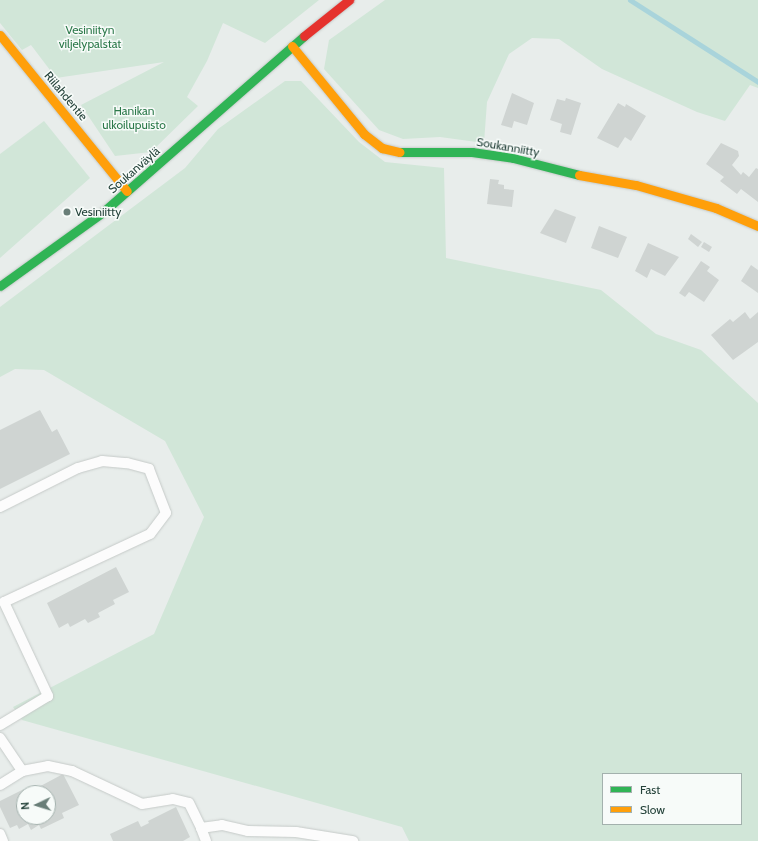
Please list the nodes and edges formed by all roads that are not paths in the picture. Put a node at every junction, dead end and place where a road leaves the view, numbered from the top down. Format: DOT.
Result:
graph roads {
  1 [pos="349,0"];
  2 [pos="0,35"];
  3 [pos="292,46"];
  4 [pos="128,191"];
  5 [pos="758,226"];
  6 [pos="0,286"];
  7 [pos="0,506"];
  8 [pos="2,603"];
  9 [pos="0,725"];
  10 [pos="0,738"];
  11 [pos="22,771"];
  12 [pos="0,785"];
  13 [pos="201,828"];
  14 [pos="0,834"];
  15 [pos="305,838"];
  16 [pos="3,841"];
  17 [pos="206,841"];
  18 [pos="353,841"];
  1 -- 3 [label="street, Soukanväylä"];
  2 -- 4 [label="street, Riilahdentie"];
  3 -- 4 [label="street, Soukanväylä"];
  3 -- 5 [label="street, Soukanniitty"];
  4 -- 6 [label="street, Soukanväylä"];
  7 -- 8 [label="lane"];
  8 -- 9 [label="lane"];
  10 -- 11 [label="lane"];
  11 -- 12 [label="lane"];
  11 -- 13 [label="lane"];
  13 -- 15 [label="lane"];
  13 -- 17 [label="lane"];
  14 -- 16 [label="lane"];
  15 -- 18 [label="lane"];
}
